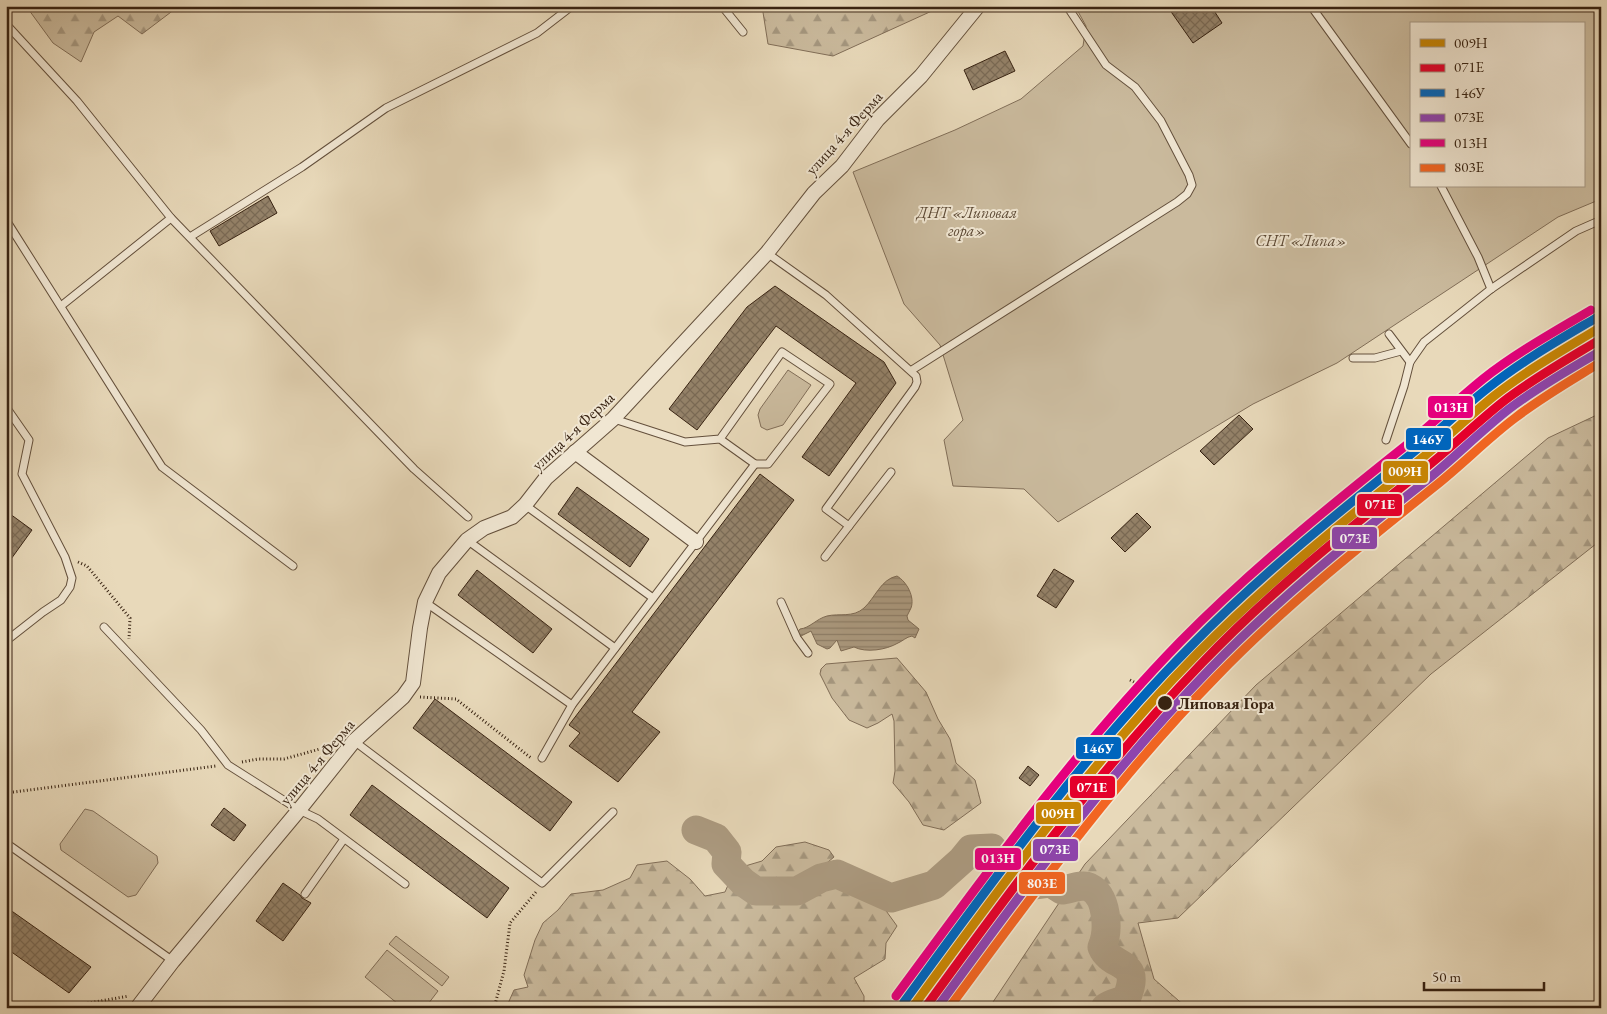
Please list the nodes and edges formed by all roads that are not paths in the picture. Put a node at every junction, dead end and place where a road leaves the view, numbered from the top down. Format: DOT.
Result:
graph roads {
  1 [pos="572,6"];
  2 [pos="722,6"];
  3 [pos="978,6"];
  4 [pos="1067,6"];
  5 [pos="1311,6"];
  6 [pos="6,24"];
  7 [pos="743,32"];
  8 [pos="1410,143"];
  9 [pos="1442,188"];
  10 [pos="171,218"];
  11 [pos="6,220"];
  12 [pos="1601,220"];
  13 [pos="190,238"];
  14 [pos="767,253"];
  15 [pos="1491,289"];
  16 [pos="60,306"];
  17 [pos="1389,334"];
  18 [pos="1401,351"];
  19 [pos="1354,358"];
  20 [pos="1410,362"];
  21 [pos="912,370"];
  22 [pos="6,406"];
  23 [pos="613,419"];
  24 [pos="720,439"];
  25 [pos="1386,440"];
  26 [pos="575,452"];
  27 [pos="755,464"];
  28 [pos="890,472"];
  29 [pos="525,505"];
  30 [pos="468,517"];
  31 [pos="849,526"];
  32 [pos="467,540"];
  33 [pos="696,542"];
  34 [pos="825,556"];
  35 [pos="293,566"];
  36 [pos="653,598"];
  37 [pos="425,602"];
  38 [pos="780,602"];
  39 [pos="104,627"];
  40 [pos="6,641"];
  41 [pos="615,648"];
  42 [pos="808,653"];
  43 [pos="572,705"];
  44 [pos="350,746"];
  45 [pos="542,758"];
  46 [pos="299,810"];
  47 [pos="613,812"];
  48 [pos="344,839"];
  49 [pos="6,843"];
  50 [pos="405,884"];
  51 [pos="304,894"];
  52 [pos="173,961"];
  53 [pos="137,1008"];
  54 [pos="255,1008"];
  55 [pos="270,1008"];
  1 -- 13 [label="lane"];
  2 -- 7 [label="lane"];
  3 -- 14 [label="street, улица 4-я Ферма"];
  4 -- 21 [label="lane"];
  5 -- 8 [label="lane"];
  6 -- 10 [label="lane"];
  9 -- 15 [label="lane"];
  10 -- 13 [label="lane"];
  10 -- 16 [label="lane"];
  11 -- 16 [label="lane"];
  12 -- 15 [label="lane"];
  13 -- 30 [label="lane"];
  14 -- 21 [label="lane"];
  14 -- 23 [label="street, улица 4-я Ферма"];
  15 -- 20 [label="lane"];
  16 -- 35 [label="lane"];
  17 -- 18 [label="lane"];
  18 -- 19 [label="lane"];
  18 -- 20 [label="lane"];
  20 -- 25 [label="lane"];
  21 -- 31 [label="lane"];
  22 -- 40 [label="lane"];
  23 -- 24 [label="lane"];
  23 -- 26 [label="street, улица 4-я Ферма"];
  24 -- 27 [label="lane"];
  24 -- 27 [label="lane"];
  26 -- 29 [label="street, улица 4-я Ферма"];
  26 -- 33 [label="street"];
  27 -- 33 [label="lane"];
  28 -- 31 [label="lane"];
  29 -- 32 [label="street, улица 4-я Ферма"];
  29 -- 36 [label="lane"];
  31 -- 34 [label="lane"];
  32 -- 37 [label="street, улица 4-я Ферма"];
  32 -- 41 [label="lane"];
  33 -- 36 [label="lane"];
  36 -- 41 [label="lane"];
  37 -- 43 [label="lane"];
  37 -- 44 [label="street, улица 4-я Ферма"];
  38 -- 42 [label="lane"];
  39 -- 46 [label="lane"];
  41 -- 43 [label="lane"];
  43 -- 45 [label="lane"];
  44 -- 46 [label="street, улица 4-я Ферма"];
  44 -- 47 [label="lane"];
  46 -- 48 [label="lane"];
  46 -- 52 [label="street, улица 4-я Ферма"];
  48 -- 50 [label="lane"];
  48 -- 51 [label="lane"];
  49 -- 52 [label="lane"];
  52 -- 53 [label="street, улица 4-я Ферма"];
  54 -- 55 [label="lane"];
}
